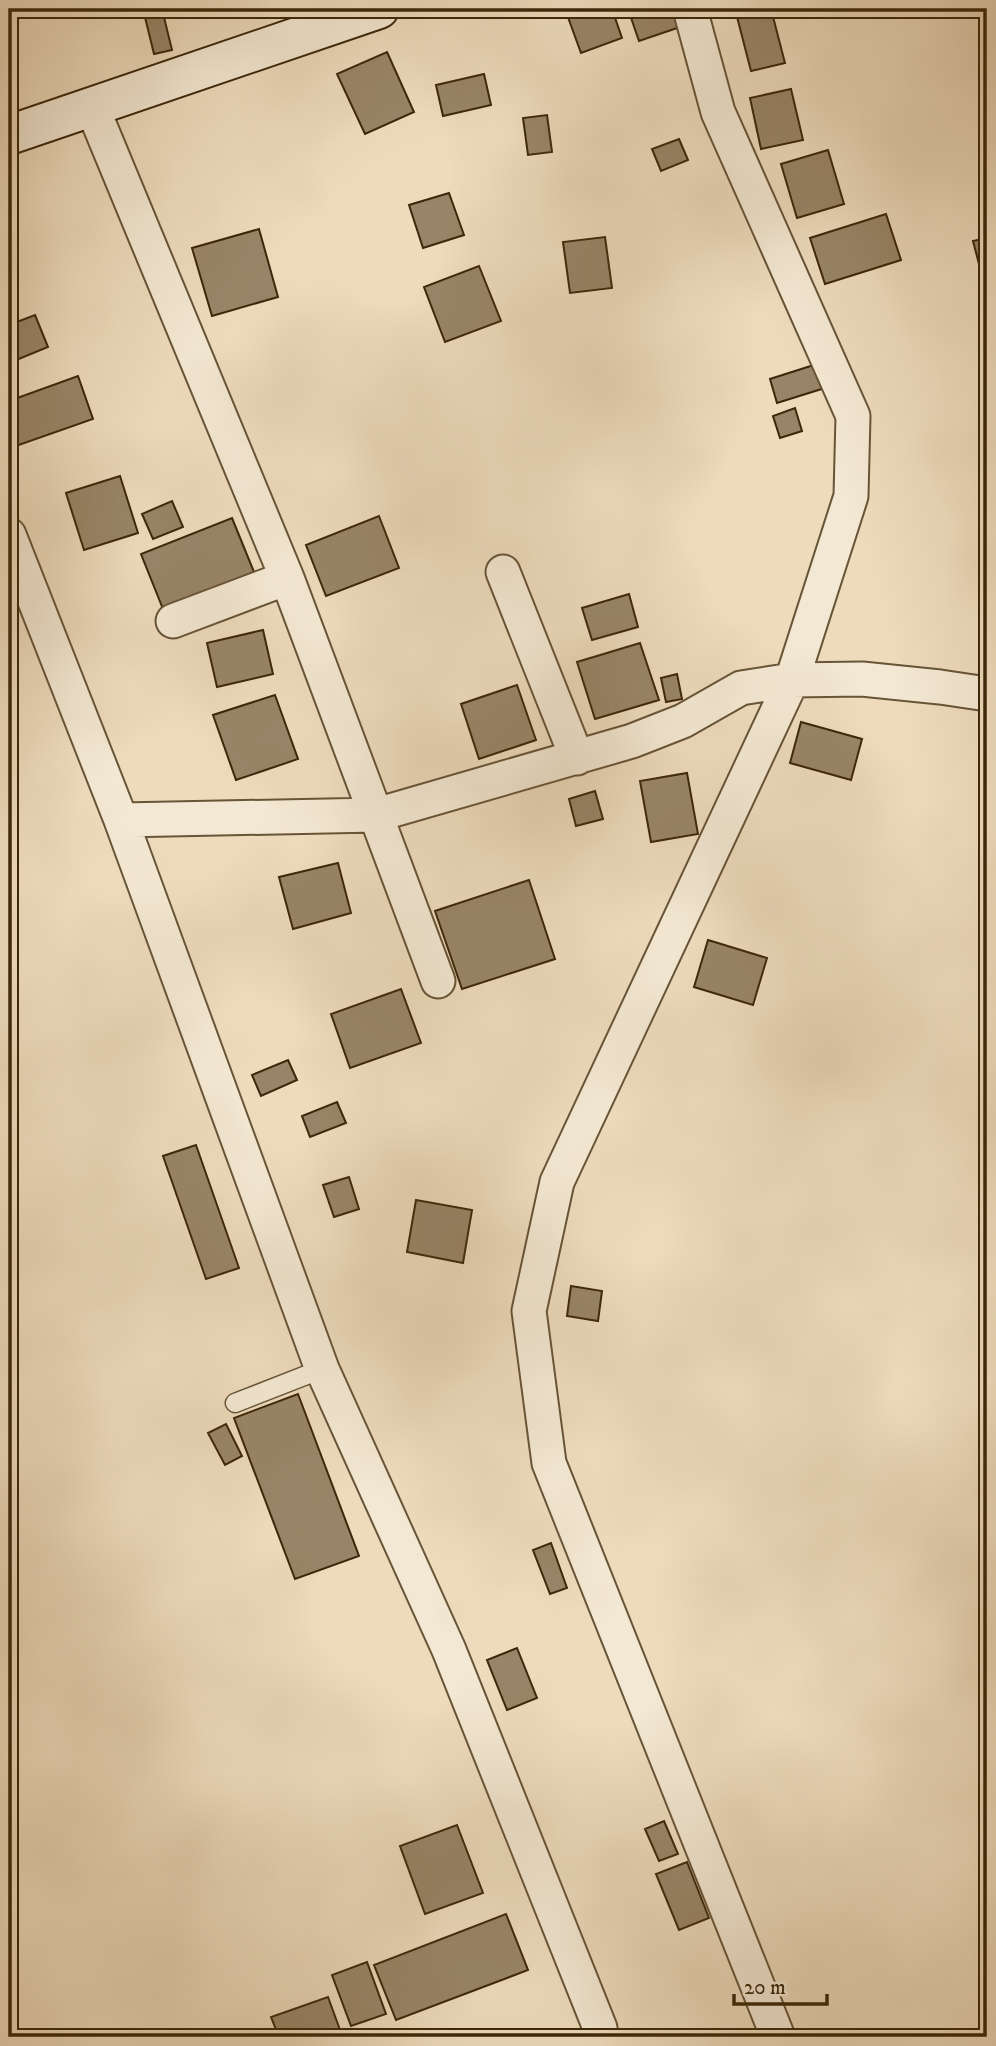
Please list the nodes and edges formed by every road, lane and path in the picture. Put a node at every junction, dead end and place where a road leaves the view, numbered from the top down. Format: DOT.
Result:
graph roads {
  1 [pos="379,9"];
  2 [pos="690,9"];
  3 [pos="92,107"];
  4 [pos="9,135"];
  5 [pos="9,535"];
  6 [pos="503,572"];
  7 [pos="287,578"];
  8 [pos="173,621"];
  9 [pos="792,680"];
  10 [pos="987,694"];
  11 [pos="577,758"];
  12 [pos="376,815"];
  13 [pos="121,820"];
  14 [pos="438,981"];
  15 [pos="322,1369"];
  16 [pos="235,1403"];
  17 [pos="601,2037"];
  18 [pos="778,2037"];
  1 -- 3 [label="main road"];
  2 -- 9 [label="street"];
  3 -- 4 [label="main road"];
  3 -- 7 [label="street"];
  5 -- 13 [label="street"];
  6 -- 11 [label="street"];
  7 -- 8 [label="street"];
  7 -- 12 [label="street"];
  9 -- 10 [label="street"];
  9 -- 11 [label="street"];
  9 -- 18 [label="street"];
  11 -- 12 [label="street"];
  12 -- 13 [label="street"];
  12 -- 14 [label="street"];
  13 -- 15 [label="street"];
  15 -- 16 [label="lane"];
  15 -- 17 [label="street"];
}
